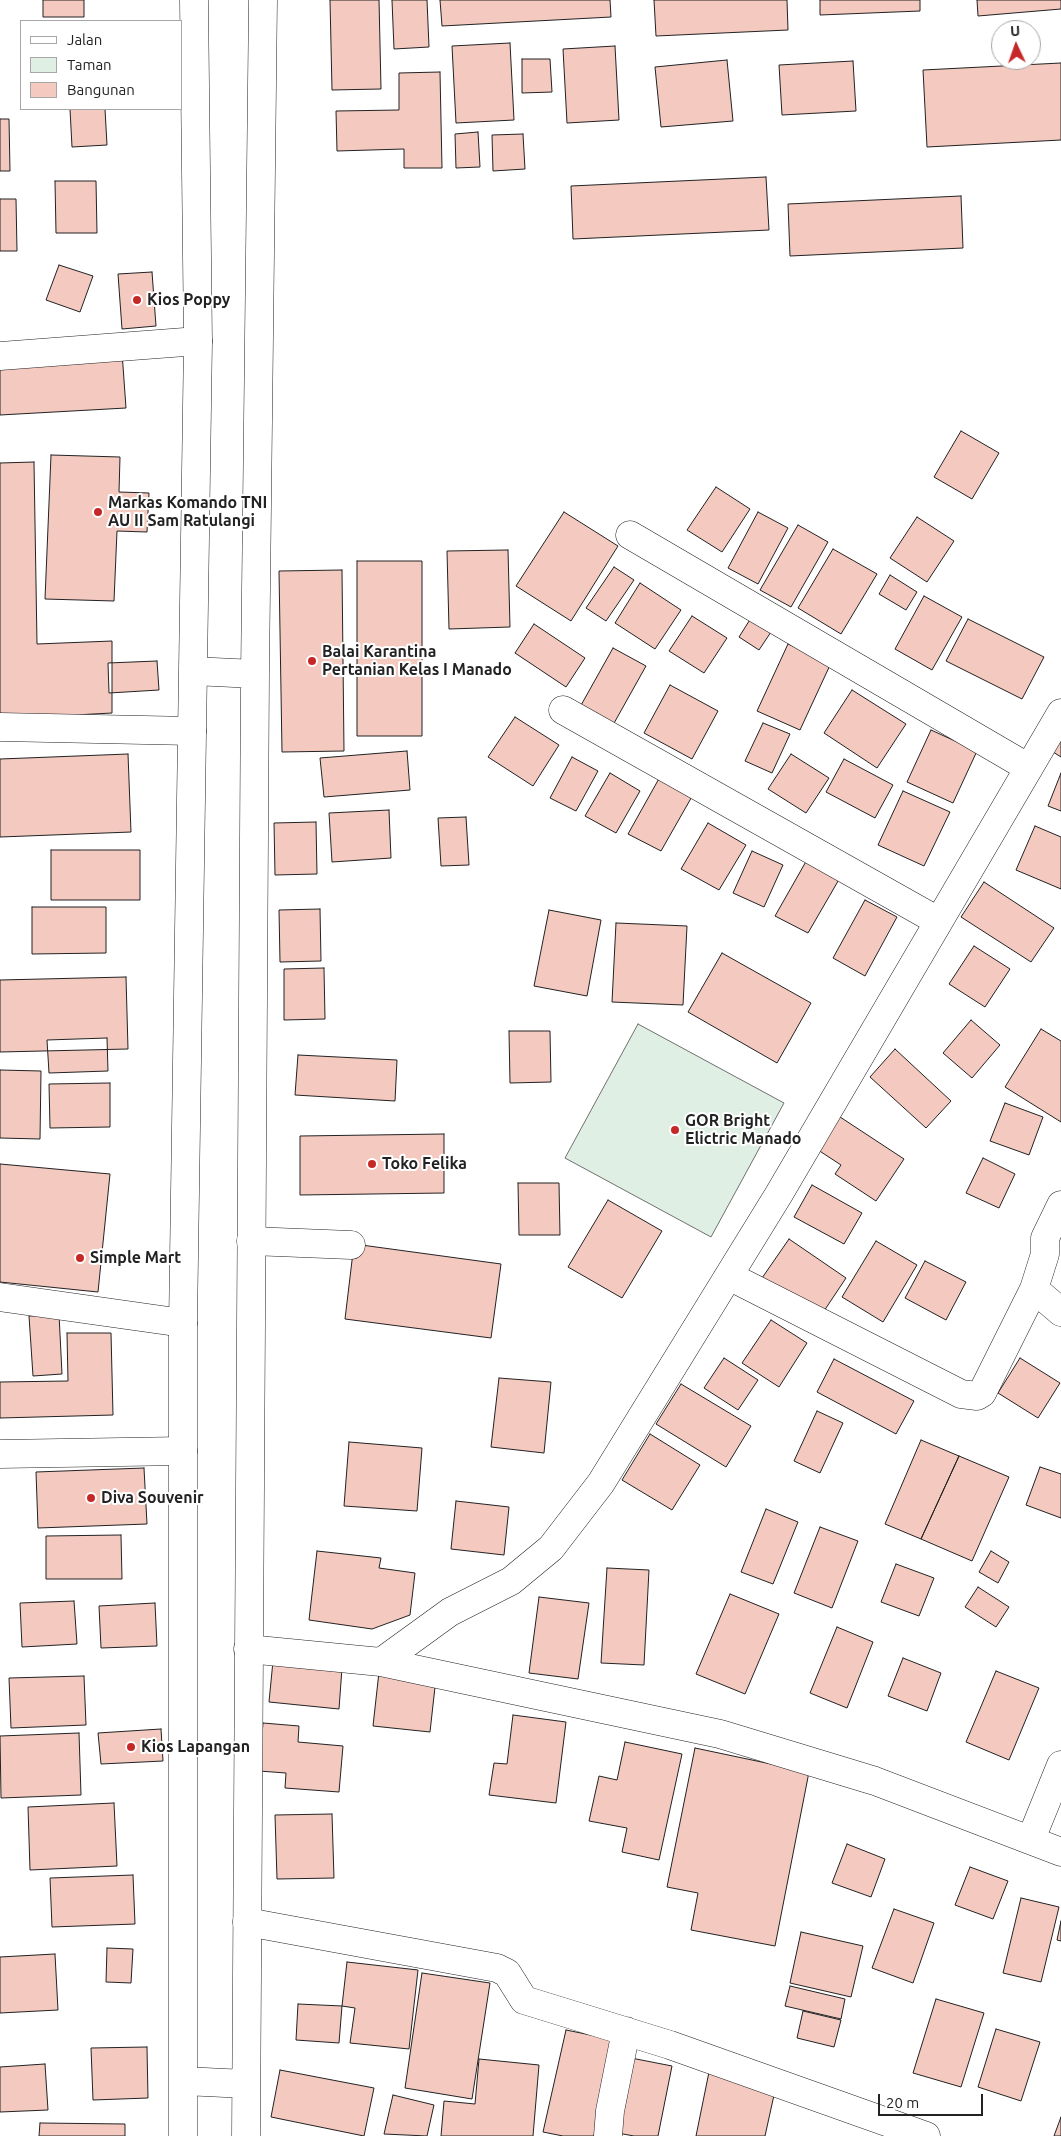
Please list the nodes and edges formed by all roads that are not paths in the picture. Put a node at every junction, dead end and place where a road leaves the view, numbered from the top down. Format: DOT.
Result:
graph roads {
  1 [pos="194,0"];
  2 [pos="263,0"];
  3 [pos="198,341"];
  4 [pos="0,356"];
  5 [pos="630,535"];
  6 [pos="192,671"];
  7 [pos="255,674"];
  8 [pos="564,710"];
  9 [pos="1061,713"];
  10 [pos="0,727"];
  11 [pos="192,730"];
  12 [pos="1029,768"];
  13 [pos="938,921"];
  14 [pos="1061,1205"];
  15 [pos="251,1240"];
  16 [pos="351,1245"];
  17 [pos="729,1276"];
  18 [pos="1034,1289"];
  19 [pos="0,1297"];
  20 [pos="1061,1312"];
  21 [pos="183,1324"];
  22 [pos="183,1451"];
  23 [pos="0,1454"];
  24 [pos="248,1649"];
  25 [pos="381,1662"];
  26 [pos="1061,1765"];
  27 [pos="1031,1839"];
  28 [pos="1061,1852"];
  29 [pos="247,1922"];
  30 [pos="626,2031"];
  31 [pos="184,2081"];
  32 [pos="246,2084"];
  33 [pos="183,2136"];
  34 [pos="246,2136"];
  35 [pos="608,2136"];
  36 [pos="926,2136"];
  1 -- 3 [label="main road"];
  2 -- 7 [label="main road"];
  3 -- 4 [label="main road"];
  3 -- 6 [label="main road"];
  5 -- 12 [label="main road"];
  6 -- 7 [label="main road"];
  6 -- 11 [label="main road"];
  7 -- 15 [label="main road"];
  8 -- 13 [label="main road"];
  9 -- 12 [label="main road"];
  10 -- 11 [label="main road"];
  11 -- 21 [label="main road"];
  12 -- 13 [label="main road"];
  13 -- 17 [label="main road"];
  14 -- 18 [label="main road"];
  15 -- 16 [label="main road"];
  15 -- 24 [label="main road"];
  17 -- 18 [label="main road"];
  17 -- 25 [label="main road"];
  18 -- 20 [label="main road"];
  19 -- 21 [label="main road"];
  21 -- 22 [label="main road"];
  22 -- 23 [label="main road"];
  22 -- 31 [label="main road"];
  24 -- 25 [label="main road"];
  24 -- 29 [label="main road"];
  25 -- 27 [label="main road"];
  26 -- 27 [label="main road"];
  27 -- 28 [label="main road"];
  29 -- 30 [label="main road"];
  29 -- 32 [label="main road"];
  30 -- 35 [label="main road"];
  30 -- 36 [label="main road"];
  31 -- 32 [label="main road"];
  31 -- 33 [label="main road"];
  32 -- 34 [label="main road"];
}
